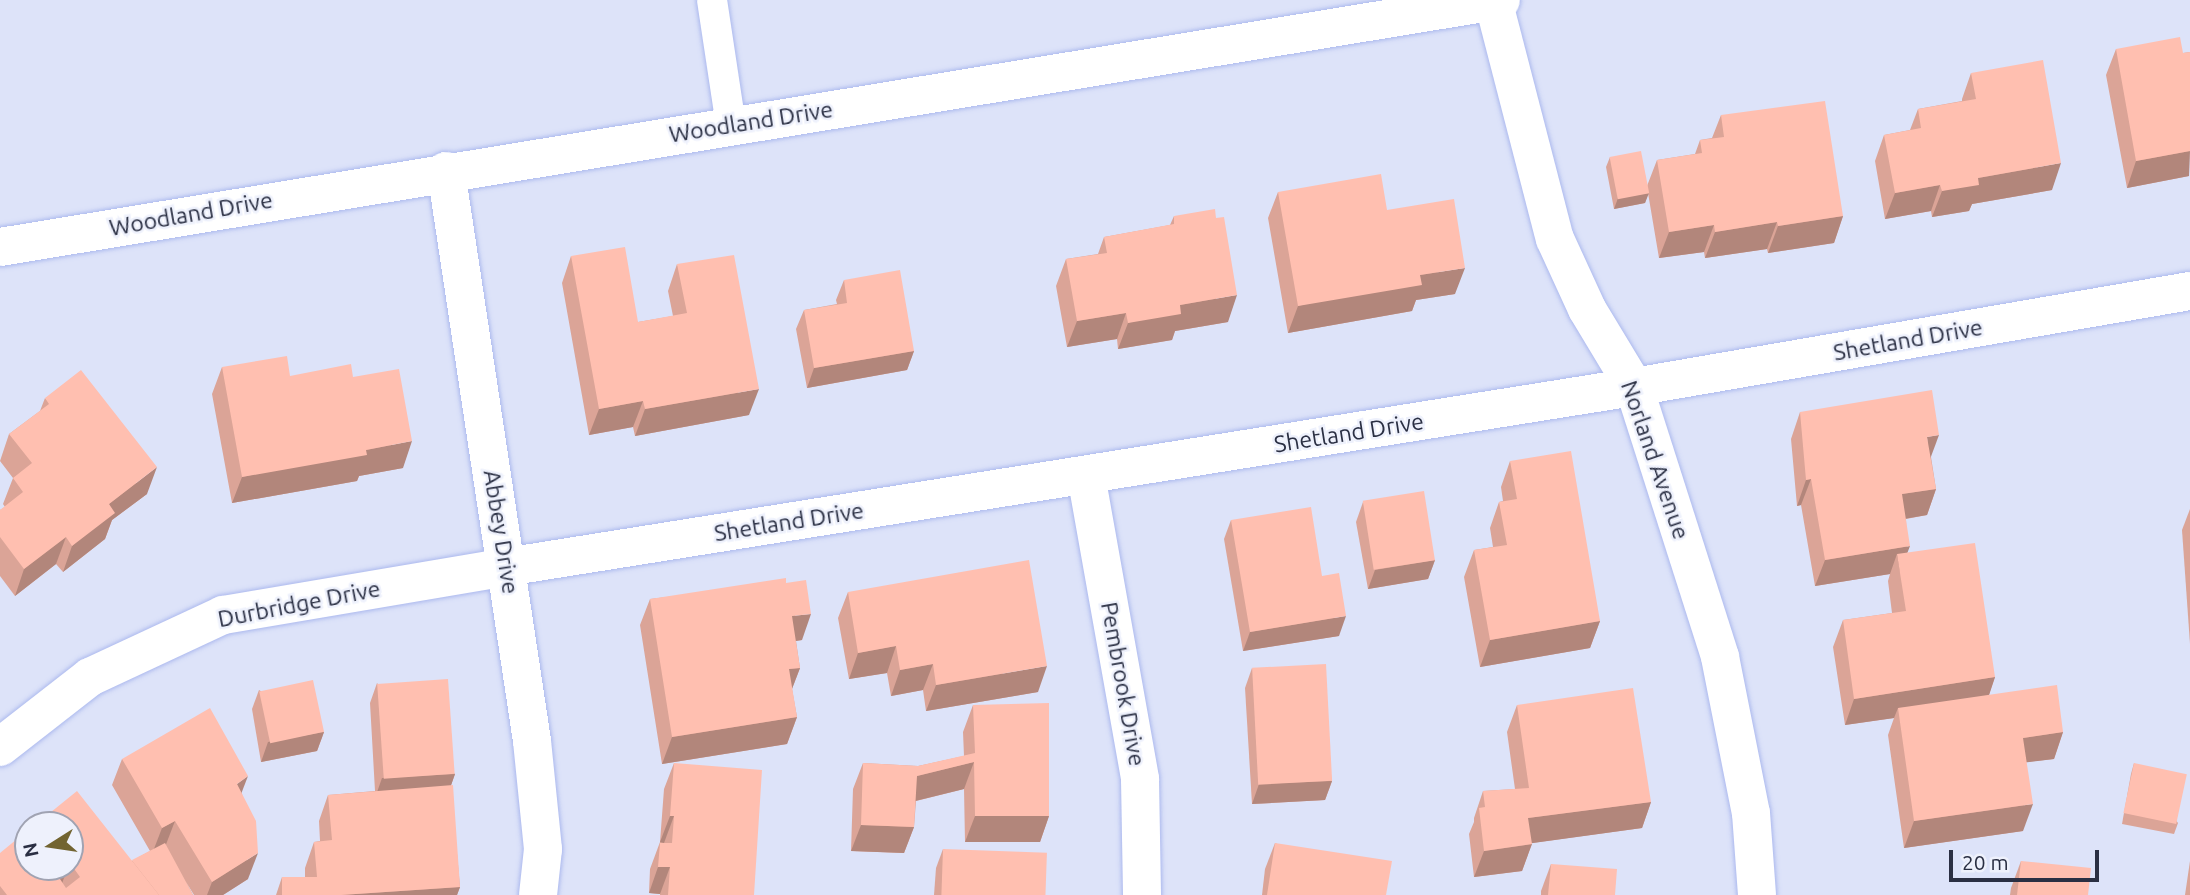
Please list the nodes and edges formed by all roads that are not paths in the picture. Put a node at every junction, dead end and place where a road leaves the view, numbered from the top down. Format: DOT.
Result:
graph roads {
  1 [pos="712,0"];
  2 [pos="1496,0"];
  3 [pos="731,125"];
  4 [pos="446,171"];
  5 [pos="0,247"];
  6 [pos="2190,291"];
  7 [pos="1633,387"];
  8 [pos="1086,475"];
  9 [pos="506,566"];
  10 [pos="0,747"];
  11 [pos="538,895"];
  12 [pos="1142,895"];
  13 [pos="1757,895"];
  1 -- 3 [label="lane"];
  2 -- 3 [label="street, Woodland Drive"];
  2 -- 7 [label="street, Norland Avenue"];
  3 -- 4 [label="street, Woodland Drive"];
  4 -- 5 [label="street, Woodland Drive"];
  4 -- 9 [label="street, Abbey Drive"];
  6 -- 7 [label="street, Shetland Drive"];
  7 -- 8 [label="street, Shetland Drive"];
  7 -- 13 [label="street, Norland Avenue"];
  8 -- 9 [label="street, Shetland Drive"];
  8 -- 12 [label="street, Pembrook Drive"];
  9 -- 10 [label="street, Durbridge Drive"];
  9 -- 11 [label="street, Abbey Drive"];
}
